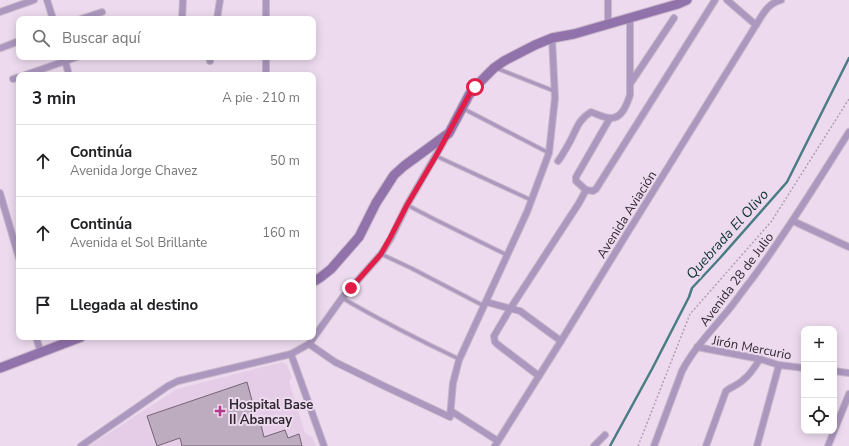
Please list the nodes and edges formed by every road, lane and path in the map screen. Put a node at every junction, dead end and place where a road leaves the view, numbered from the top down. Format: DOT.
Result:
graph roads {
  1 [pos="34,0"];
  2 [pos="47,0"];
  3 [pos="183,0"];
  4 [pos="220,0"];
  5 [pos="266,0"];
  6 [pos="608,0"];
  7 [pos="687,0"];
  8 [pos="715,0"];
  9 [pos="727,0"];
  10 [pos="781,0"];
  11 [pos="667,3"];
  12 [pos="0,12"];
  13 [pos="102,12"];
  14 [pos="52,16"];
  15 [pos="91,16"];
  16 [pos="182,16"];
  17 [pos="217,16"];
  18 [pos="266,16"];
  19 [pos="630,17"];
  20 [pos="674,18"];
  21 [pos="608,24"];
  22 [pos="756,25"];
  23 [pos="552,38"];
  24 [pos="16,42"];
  25 [pos="1,48"];
  26 [pos="62,60"];
  27 [pos="65,60"];
  28 [pos="266,60"];
  29 [pos="494,68"];
  30 [pos="32,72"];
  31 [pos="68,72"];
  32 [pos="266,72"];
  33 [pos="630,84"];
  34 [pos="555,92"];
  35 [pos="849,99"];
  36 [pos="462,108"];
  37 [pos="610,118"];
  38 [pos="849,132"];
  39 [pos="449,133"];
  40 [pos="549,153"];
  41 [pos="436,156"];
  42 [pos="558,161"];
  43 [pos="586,190"];
  44 [pos="0,193"];
  45 [pos="531,200"];
  46 [pos="407,205"];
  47 [pos="793,221"];
  48 [pos="849,247"];
  49 [pos="16,248"];
  50 [pos="381,254"];
  51 [pos="507,255"];
  52 [pos="316,280"];
  53 [pos="342,298"];
  54 [pos="485,304"];
  55 [pos="510,309"];
  56 [pos="316,334"];
  57 [pos="37,340"];
  58 [pos="74,340"];
  59 [pos="312,340"];
  60 [pos="561,342"];
  61 [pos="309,344"];
  62 [pos="696,347"];
  63 [pos="41,353"];
  64 [pos="292,354"];
  65 [pos="760,359"];
  66 [pos="459,360"];
  67 [pos="779,365"];
  68 [pos="0,368"];
  69 [pos="801,368"];
  70 [pos="837,371"];
  71 [pos="849,373"];
  72 [pos="539,376"];
  73 [pos="849,394"];
  74 [pos="451,411"];
  75 [pos="605,435"];
  76 [pos="496,444"];
  77 [pos="81,446"];
  78 [pos="324,446"];
  79 [pos="594,446"];
  80 [pos="638,446"];
  81 [pos="654,446"];
  82 [pos="706,446"];
  83 [pos="757,446"];
  84 [pos="828,446"];
  1 -- 12 [label="street"];
  2 -- 14 [label="street"];
  3 -- 16 [label="street"];
  4 -- 17 [label="street"];
  5 -- 18 [label="street"];
  6 -- 21 [label="street"];
  7 -- 11 [label="street"];
  8 -- 43 [label="street"];
  9 -- 22 [label="street"];
  10 -- 22 [label="street, Avenida Aviación"];
  11 -- 19 [label="street"];
  13 -- 15 [label="street"];
  19 -- 21 [label="street"];
  19 -- 33 [label="street"];
  20 -- 33 [label="street"];
  21 -- 23 [label="street"];
  22 -- 60 [label="street, Avenida Aviación"];
  23 -- 29 [label="street"];
  23 -- 34 [label="street"];
  24 -- 25 [label="street"];
  26 -- 30 [label="street"];
  27 -- 31 [label="street"];
  28 -- 32 [label="street"];
  29 -- 34 [label="lane"];
  29 -- 36 [label="street"];
  33 -- 37 [label="street"];
  34 -- 40 [label="street"];
  35 -- 80 [label="path"];
  36 -- 39 [label="street"];
  36 -- 40 [label="lane"];
  37 -- 42 [label="street"];
  37 -- 43 [label="street"];
  38 -- 47 [label="street, Avenida 28 de Julio"];
  39 -- 41 [label="street"];
  39 -- 52 [label="street"];
  40 -- 45 [label="street"];
  41 -- 45 [label="lane"];
  41 -- 46 [label="street"];
  43 -- 55 [label="street"];
  44 -- 49 [label="street"];
  45 -- 51 [label="street"];
  46 -- 50 [label="street"];
  46 -- 51 [label="lane"];
  47 -- 48 [label="street"];
  47 -- 62 [label="street, Avenida 28 de Julio"];
  50 -- 53 [label="street"];
  50 -- 54 [label="lane"];
  51 -- 54 [label="street"];
  53 -- 56 [label="street"];
  53 -- 66 [label="lane"];
  54 -- 55 [label="street"];
  54 -- 66 [label="street"];
  55 -- 60 [label="street"];
  55 -- 72 [label="street"];
  57 -- 63 [label="street"];
  58 -- 63 [label="street"];
  59 -- 61 [label="street"];
  60 -- 72 [label="street, Avenida Aviación"];
  61 -- 64 [label="street"];
  61 -- 74 [label="street"];
  62 -- 65 [label="street, Jirón Mercurio"];
  62 -- 81 [label="street, Avenida 28 de Julio"];
  63 -- 68 [label="street"];
  64 -- 77 [label="street"];
  64 -- 78 [label="street"];
  65 -- 67 [label="street, Jirón Mercurio"];
  65 -- 82 [label="street"];
  66 -- 74 [label="street"];
  67 -- 69 [label="street, Jirón Mercurio"];
  67 -- 83 [label="street"];
  70 -- 71 [label="street"];
  72 -- 76 [label="street, Avenida Aviación"];
  73 -- 84 [label="street"];
  74 -- 76 [label="street"];
  75 -- 79 [label="street"];
}
